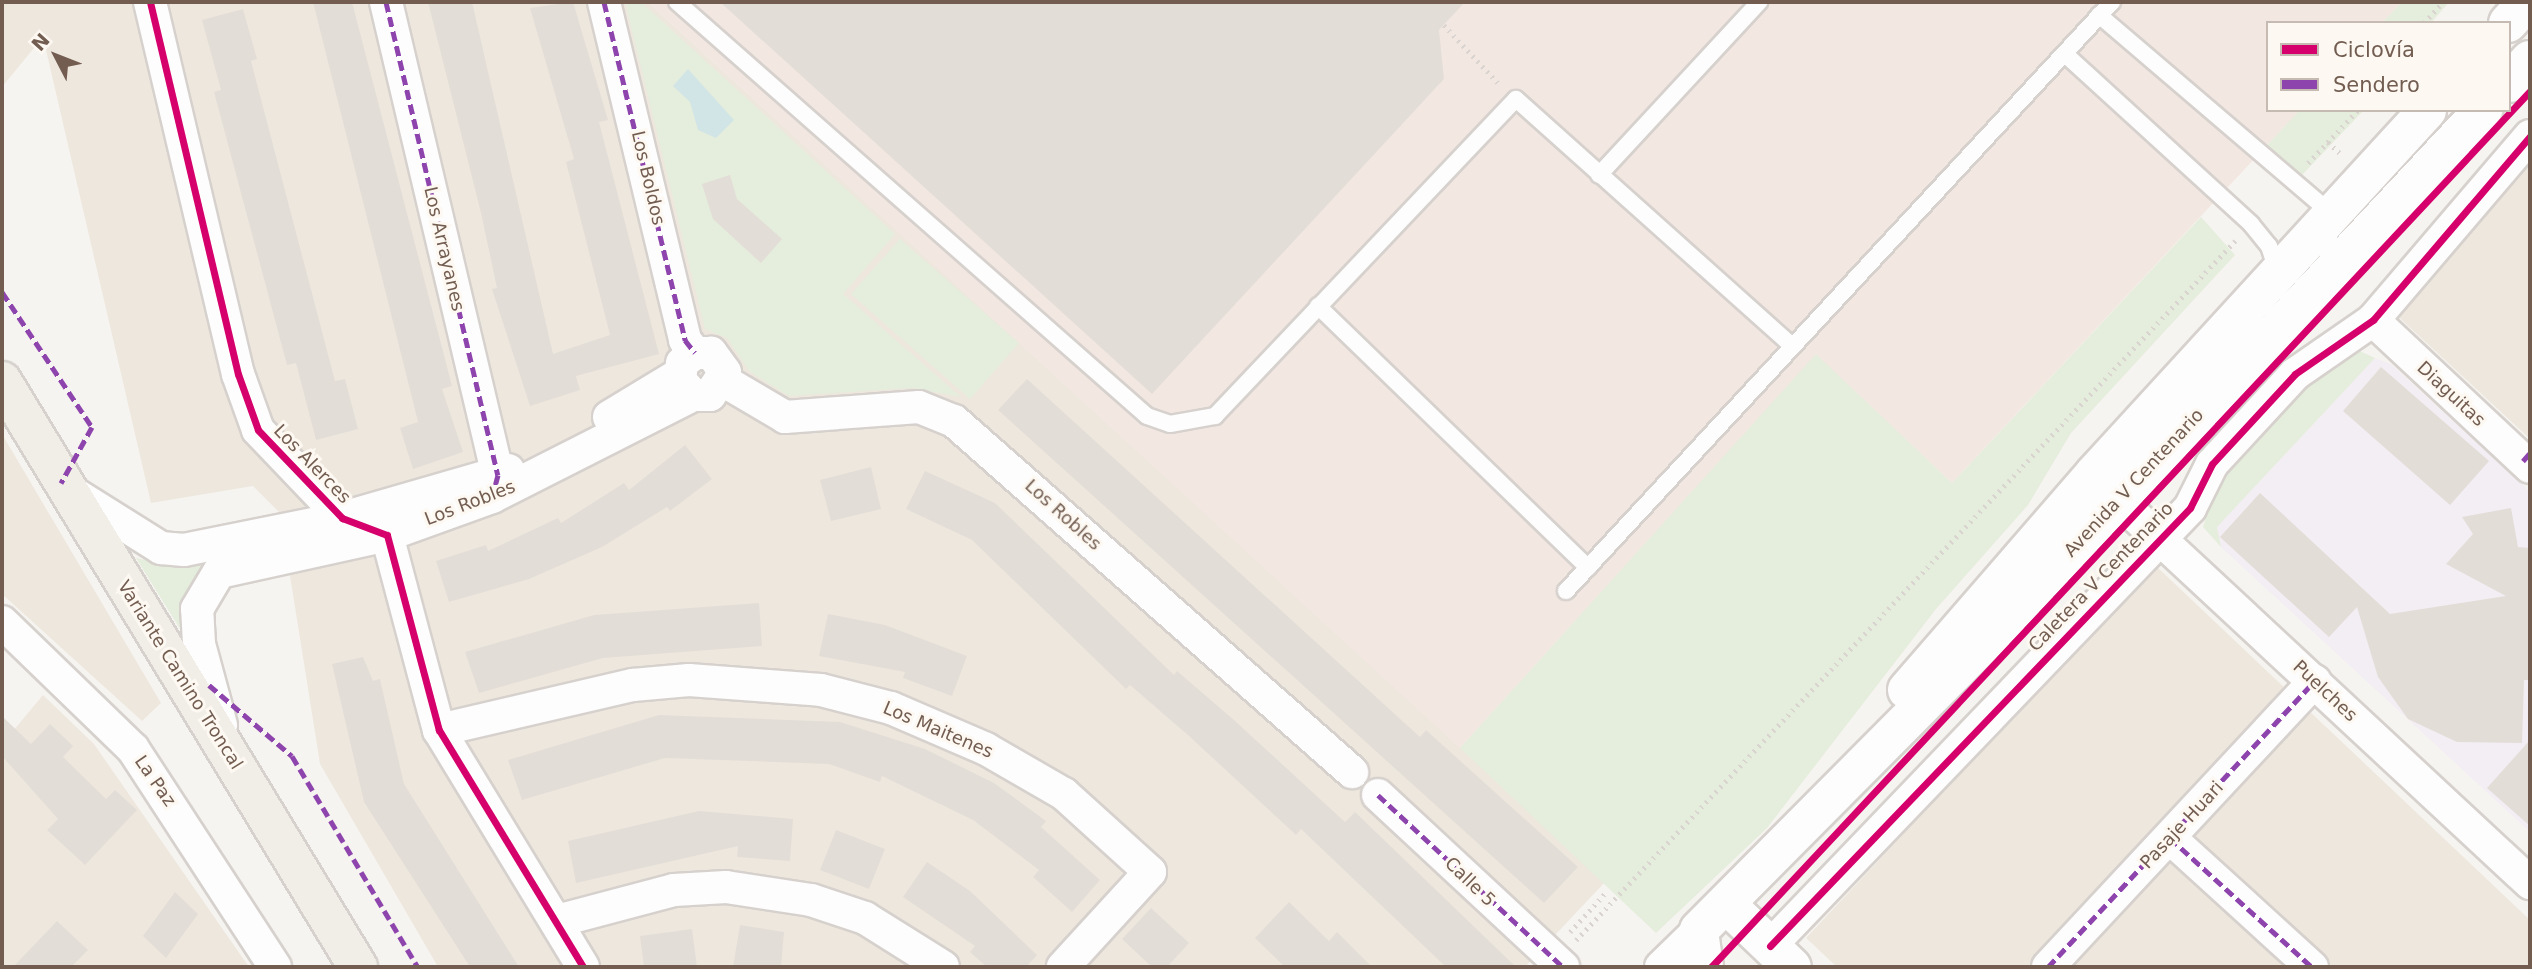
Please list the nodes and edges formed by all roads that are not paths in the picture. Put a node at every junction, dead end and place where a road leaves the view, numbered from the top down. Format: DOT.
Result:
graph roads {
  1 [pos="150,2"];
  2 [pos="386,2"];
  3 [pos="604,2"];
  4 [pos="677,2"];
  5 [pos="1759,2"];
  6 [pos="2112,2"];
  7 [pos="2528,2"];
  8 [pos="2099,15"];
  9 [pos="2510,21"];
  10 [pos="2065,54"];
  11 [pos="2530,60"];
  12 [pos="2511,81"];
  13 [pos="2425,112"];
  14 [pos="2481,112"];
  15 [pos="2530,136"];
  16 [pos="1599,175"];
  17 [pos="2331,213"];
  18 [pos="2277,273"];
  19 [pos="2327,278"];
  20 [pos="1318,306"];
  21 [pos="2372,320"];
  22 [pos="1792,346"];
  23 [pos="689,374"];
  24 [pos="2,381"];
  25 [pos="2528,460"];
  26 [pos="61,483"];
  27 [pos="495,486"];
  28 [pos="2118,500"];
  29 [pos="342,518"];
  30 [pos="387,535"];
  31 [pos="2158,538"];
  32 [pos="230,555"];
  33 [pos="1588,568"];
  34 [pos="1566,591"];
  35 [pos="2,622"];
  36 [pos="2315,681"];
  37 [pos="439,730"];
  38 [pos="232,760"];
  39 [pos="1352,772"];
  40 [pos="1378,795"];
  41 [pos="2170,838"];
  42 [pos="1779,850"];
  43 [pos="2530,883"];
  44 [pos="1726,904"];
  45 [pos="557,921"];
  46 [pos="1701,949"];
  47 [pos="1781,957"];
  48 [pos="262,961"];
  49 [pos="1560,964"];
  50 [pos="358,967"];
  51 [pos="583,967"];
  52 [pos="943,967"];
  53 [pos="1063,967"];
  54 [pos="1661,967"];
  55 [pos="2048,967"];
  56 [pos="2312,967"];
  1 -- 29 [label="street, Los Alerces"];
  2 -- 27 [label="street, Los Arrayanes"];
  3 -- 23 [label="street, Los Boldos"];
  4 -- 20 [label="lane"];
  5 -- 16 [label="lane"];
  6 -- 8 [label="lane"];
  7 -- 9 [label="main road"];
  8 -- 10 [label="lane"];
  8 -- 17 [label="lane"];
  10 -- 18 [label="lane"];
  10 -- 22 [label="lane"];
  11 -- 12 [label="main road"];
  13 -- 17 [label="main road, Avenida V Centenario"];
  14 -- 19 [label="main road, Avenida V Centenario"];
  15 -- 21 [label="street, Caletera V Centenario"];
  16 -- 20 [label="lane"];
  16 -- 22 [label="lane"];
  17 -- 18 [label="main road, Avenida V Centenario"];
  17 -- 19 [label="lane"];
  18 -- 42 [label="main road, Avenida V Centenario"];
  19 -- 28 [label="main road, Avenida V Centenario"];
  20 -- 33 [label="lane"];
  21 -- 25 [label="street, Diaguitas"];
  21 -- 31 [label="street, Caletera V Centenario"];
  22 -- 33 [label="lane"];
  23 -- 27 [label="street, Los Robles"];
  23 -- 39 [label="street, Los Robles"];
  24 -- 26 [label="main road, Variante Camino Troncal"];
  26 -- 32 [label="street, Los Robles"];
  26 -- 38 [label="main road, Variante Camino Troncal"];
  27 -- 29 [label="street, Los Robles"];
  27 -- 30 [label="street, Los Robles"];
  28 -- 31 [label="street, Puelches"];
  28 -- 42 [label="main road, Avenida V Centenario"];
  29 -- 30 [label="street, Los Alerces"];
  29 -- 32 [label="street, Los Robles"];
  30 -- 32 [label="street, Los Robles"];
  30 -- 37 [label="street"];
  31 -- 36 [label="street, Puelches"];
  31 -- 47 [label="street, Caletera V Centenario"];
  32 -- 38 [label="street"];
  33 -- 34 [label="lane"];
  35 -- 48 [label="street, La Paz"];
  36 -- 41 [label="street, Pasaje Huari"];
  36 -- 43 [label="street, Puelches"];
  37 -- 45 [label="street"];
  37 -- 53 [label="street, Los Maitenes"];
  38 -- 50 [label="main road, Variante Camino Troncal"];
  40 -- 49 [label="street, Calle 5"];
  41 -- 55 [label="street, Pasaje Huari"];
  41 -- 56 [label="street"];
  42 -- 44 [label="main road, Avenida V Centenario"];
  44 -- 46 [label="main road, Avenida V Centenario"];
  44 -- 47 [label="main road"];
  45 -- 51 [label="street"];
  45 -- 52 [label="street"];
  46 -- 54 [label="street, Avenida V Centenario"];
}
